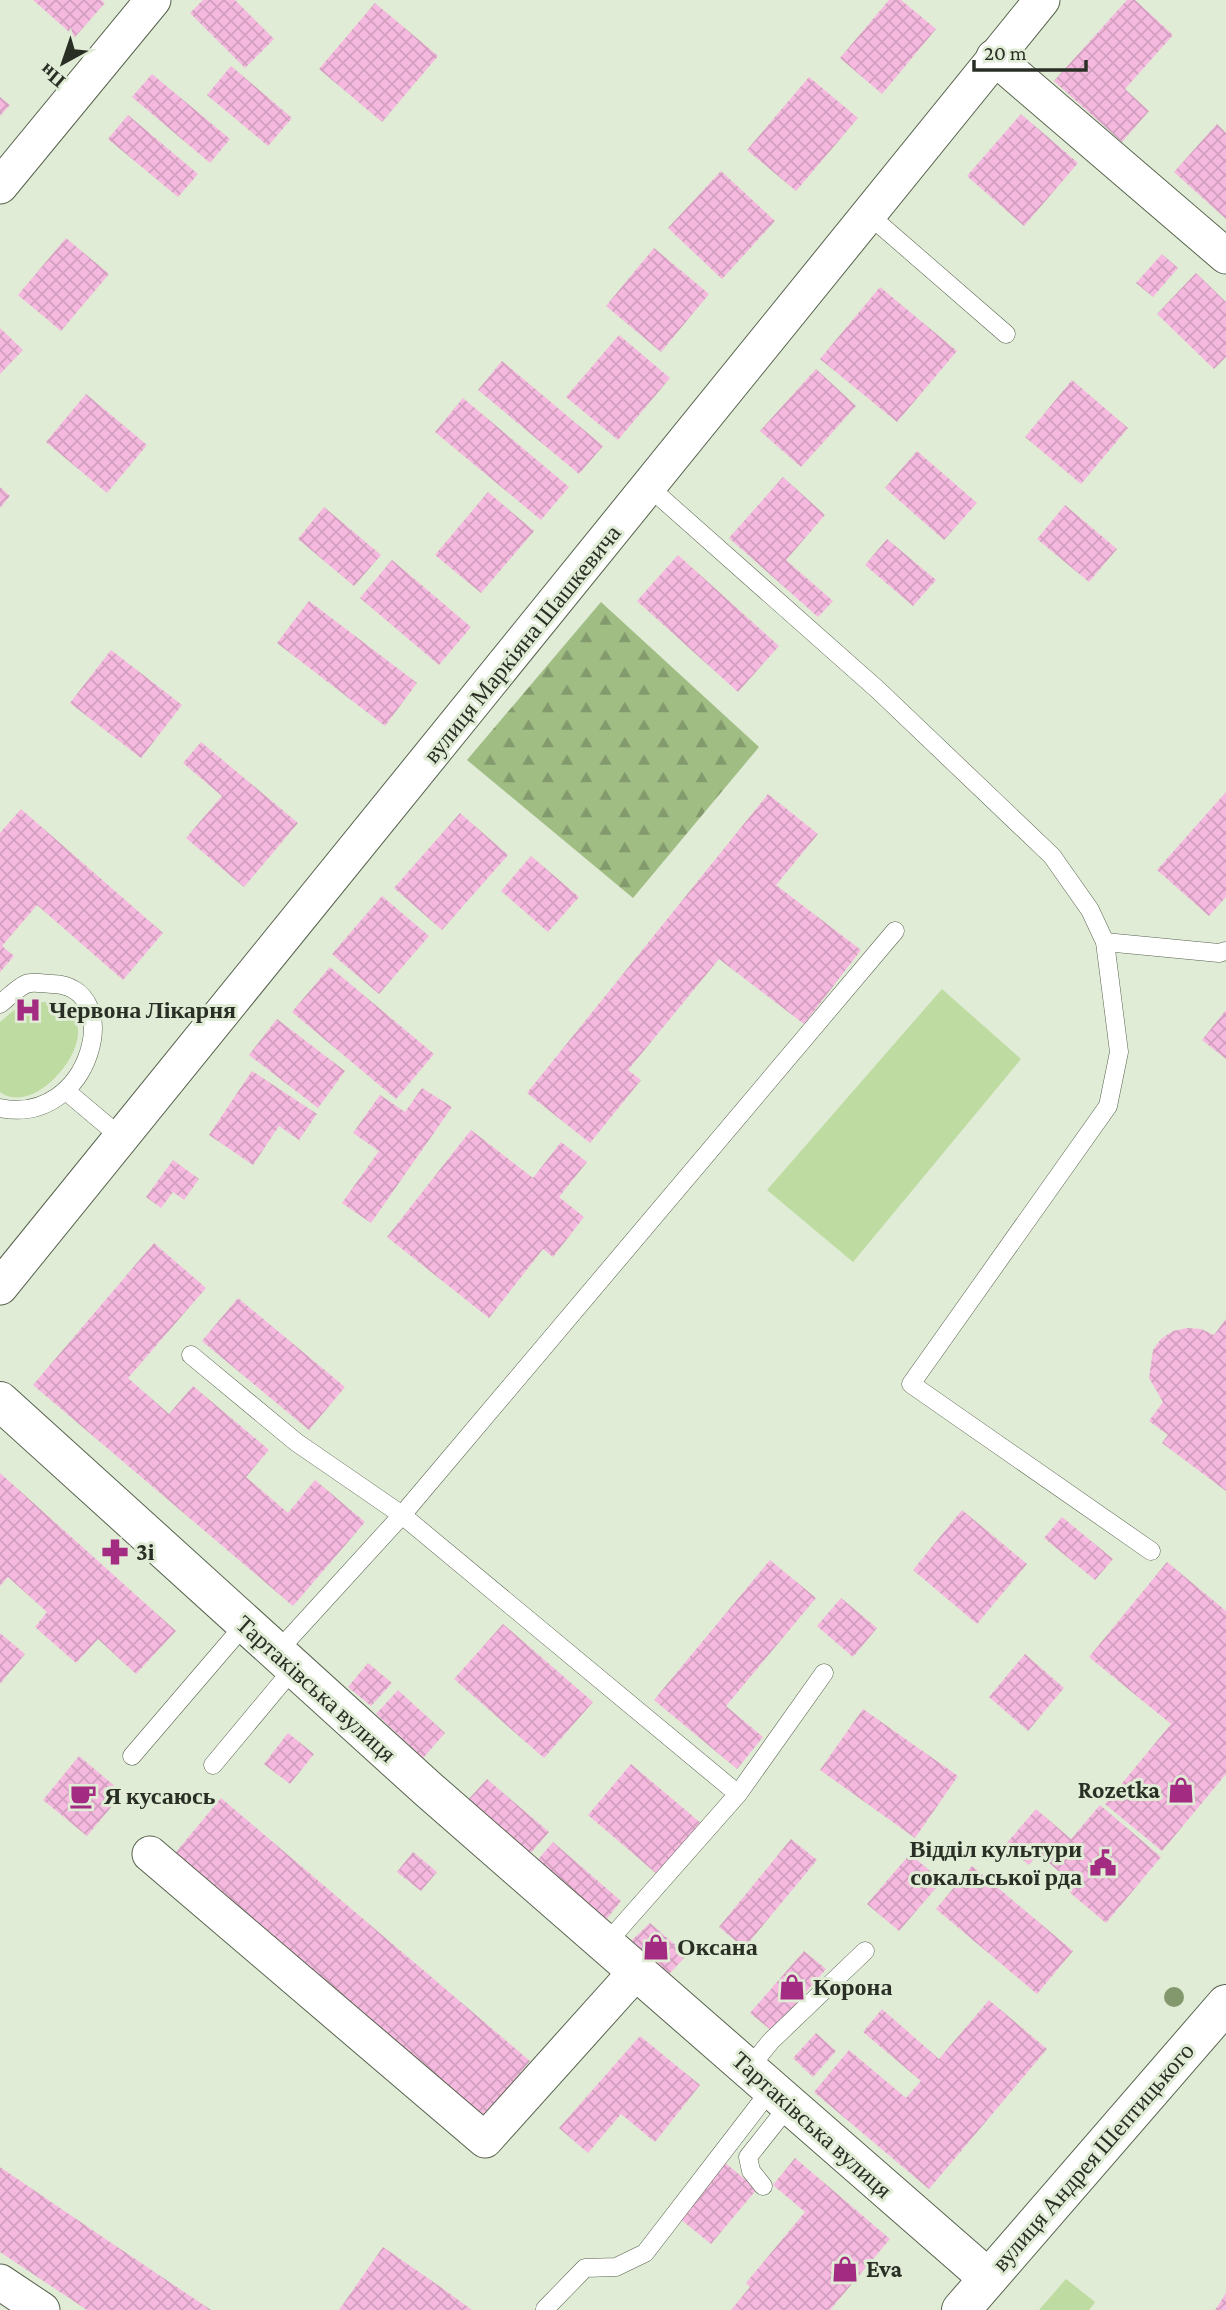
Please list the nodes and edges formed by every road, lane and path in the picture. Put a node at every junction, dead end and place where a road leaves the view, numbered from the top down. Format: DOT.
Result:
graph roads {
  1 [pos="153,0"];
  2 [pos="1042,0"];
  3 [pos="994,57"];
  4 [pos="0,186"];
  5 [pos="869,215"];
  6 [pos="1226,256"];
  7 [pos="1006,334"];
  8 [pos="649,487"];
  9 [pos="895,931"];
  10 [pos="1105,942"];
  11 [pos="1226,951"];
  12 [pos="0,1004"];
  13 [pos="66,1091"];
  14 [pos="0,1108"];
  15 [pos="123,1139"];
  16 [pos="0,1287"];
  17 [pos="191,1355"];
  18 [pos="0,1401"];
  19 [pos="402,1515"];
  20 [pos="1151,1552"];
  21 [pos="245,1624"];
  22 [pos="284,1661"];
  23 [pos="824,1673"];
  24 [pos="132,1756"];
  25 [pos="213,1765"];
  26 [pos="738,1794"];
  27 [pos="150,1854"];
  28 [pos="604,1946"];
  29 [pos="865,1951"];
  30 [pos="635,1973"];
  31 [pos="1226,2004"];
  32 [pos="770,2086"];
  33 [pos="763,2186"];
  34 [pos="988,2278"];
  35 [pos="0,2282"];
  36 [pos="545,2309"];
  37 [pos="42,2310"];
  38 [pos="961,2310"];
  1 -- 4 [label="street"];
  2 -- 3 [label="street, вулиця Маркіяна Шашкевича"];
  3 -- 5 [label="street, вулиця Маркіяна Шашкевича"];
  3 -- 6 [label="street"];
  5 -- 7 [label="lane"];
  5 -- 8 [label="street, вулиця Маркіяна Шашкевича"];
  8 -- 10 [label="lane"];
  8 -- 15 [label="street, вулиця Маркіяна Шашкевича"];
  9 -- 19 [label="lane"];
  10 -- 11 [label="lane"];
  10 -- 20 [label="lane"];
  12 -- 13 [label="lane"];
  13 -- 14 [label="lane"];
  13 -- 15 [label="lane"];
  15 -- 16 [label="street, вулиця Маркіяна Шашкевича"];
  17 -- 19 [label="lane"];
  18 -- 21 [label="street, Тартаківська вулиця"];
  19 -- 22 [label="lane"];
  19 -- 26 [label="lane"];
  21 -- 22 [label="street, Тартаківська вулиця"];
  21 -- 24 [label="lane"];
  22 -- 25 [label="lane"];
  22 -- 28 [label="street, Тартаківська вулиця"];
  23 -- 26 [label="lane"];
  26 -- 28 [label="lane"];
  27 -- 30 [label="street"];
  28 -- 30 [label="street, Тартаківська вулиця"];
  29 -- 32 [label="lane"];
  30 -- 32 [label="street, Тартаківська вулиця"];
  31 -- 34 [label="street, вулиця Андрея Шептицького"];
  32 -- 33 [label="lane"];
  32 -- 34 [label="street, Тартаківська вулиця"];
  32 -- 36 [label="lane"];
  34 -- 38 [label="street, вулиця Андрея Шептицького"];
  35 -- 37 [label="street"];
}
